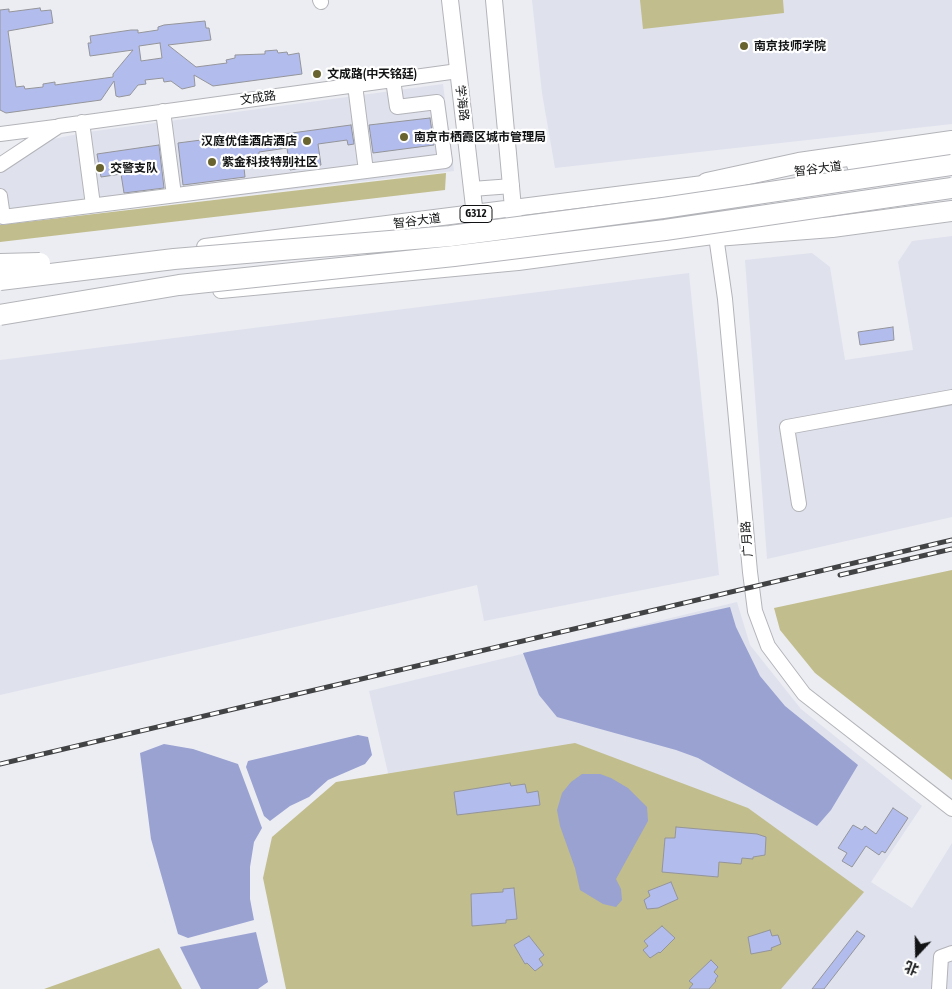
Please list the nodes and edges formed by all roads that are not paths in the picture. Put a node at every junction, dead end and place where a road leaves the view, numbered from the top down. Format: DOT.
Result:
graph roads {
  1 [pos="450,0"];
  2 [pos="494,0"];
  3 [pos="458,71"];
  4 [pos="393,80"];
  5 [pos="355,85"];
  6 [pos="163,111"];
  7 [pos="82,122"];
  8 [pos="59,126"];
  9 [pos="0,134"];
  10 [pos="952,141"];
  11 [pos="952,152"];
  12 [pos="0,165"];
  13 [pos="952,165"];
  14 [pos="366,171"];
  15 [pos="707,183"];
  16 [pos="512,186"];
  17 [pos="952,188"];
  18 [pos="472,189"];
  19 [pos="174,195"];
  20 [pos="0,196"];
  21 [pos="952,202"];
  22 [pos="93,205"];
  23 [pos="513,208"];
  24 [pos="952,211"];
  25 [pos="475,214"];
  26 [pos="716,236"];
  27 [pos="174,259"];
  28 [pos="518,262"];
  29 [pos="0,264"];
  30 [pos="480,266"];
  31 [pos="0,271"];
  32 [pos="0,280"];
  33 [pos="179,285"];
  34 [pos="0,305"];
  35 [pos="0,314"];
  36 [pos="952,396"];
  37 [pos="799,504"];
  38 [pos="952,809"];
  39 [pos="952,953"];
  40 [pos="939,989"];
  1 -- 3 [label="main road, 学海路"];
  2 -- 16 [label="main road"];
  3 -- 4 [label="street, 文成路"];
  3 -- 18 [label="main road, 学海路"];
  4 -- 5 [label="street, 文成路"];
  4 -- 14 [label="street"];
  5 -- 6 [label="street, 文成路"];
  5 -- 14 [label="street"];
  6 -- 7 [label="street, 文成路"];
  6 -- 19 [label="street"];
  7 -- 8 [label="street, 文成路"];
  7 -- 22 [label="street"];
  8 -- 9 [label="street, 文成路"];
  8 -- 12 [label="street, 文成路"];
  10 -- 15 [label="highway"];
  11 -- 15 [label="main road, 智谷大道 / G312"];
  13 -- 27 [label="highway, 智谷大道 / G312, bridge"];
  14 -- 19 [label="street"];
  15 -- 23 [label="main road, 智谷大道 / G312"];
  15 -- 26 [label="street, 广月路"];
  16 -- 18 [label="street"];
  16 -- 23 [label="main road"];
  17 -- 33 [label="highway, bridge"];
  18 -- 25 [label="main road, 学海路"];
  19 -- 22 [label="street"];
  20 -- 22 [label="street"];
  21 -- 26 [label="main road"];
  23 -- 25 [label="main road, 智谷大道 / G312"];
  23 -- 28 [label="main road"];
  24 -- 26 [label="highway"];
  25 -- 30 [label="main road, 学海路"];
  25 -- 31 [label="main road, 智谷大道 / G312"];
  26 -- 28 [label="main road"];
  26 -- 38 [label="street, 广月路"];
  27 -- 29 [label="highway, bridge"];
  27 -- 32 [label="highway, 智谷大道 / G312, bridge"];
  28 -- 30 [label="main road"];
  30 -- 35 [label="main road"];
  33 -- 34 [label="highway, bridge"];
  33 -- 35 [label="highway, bridge"];
  36 -- 37 [label="street"];
  39 -- 40 [label="street"];
}
